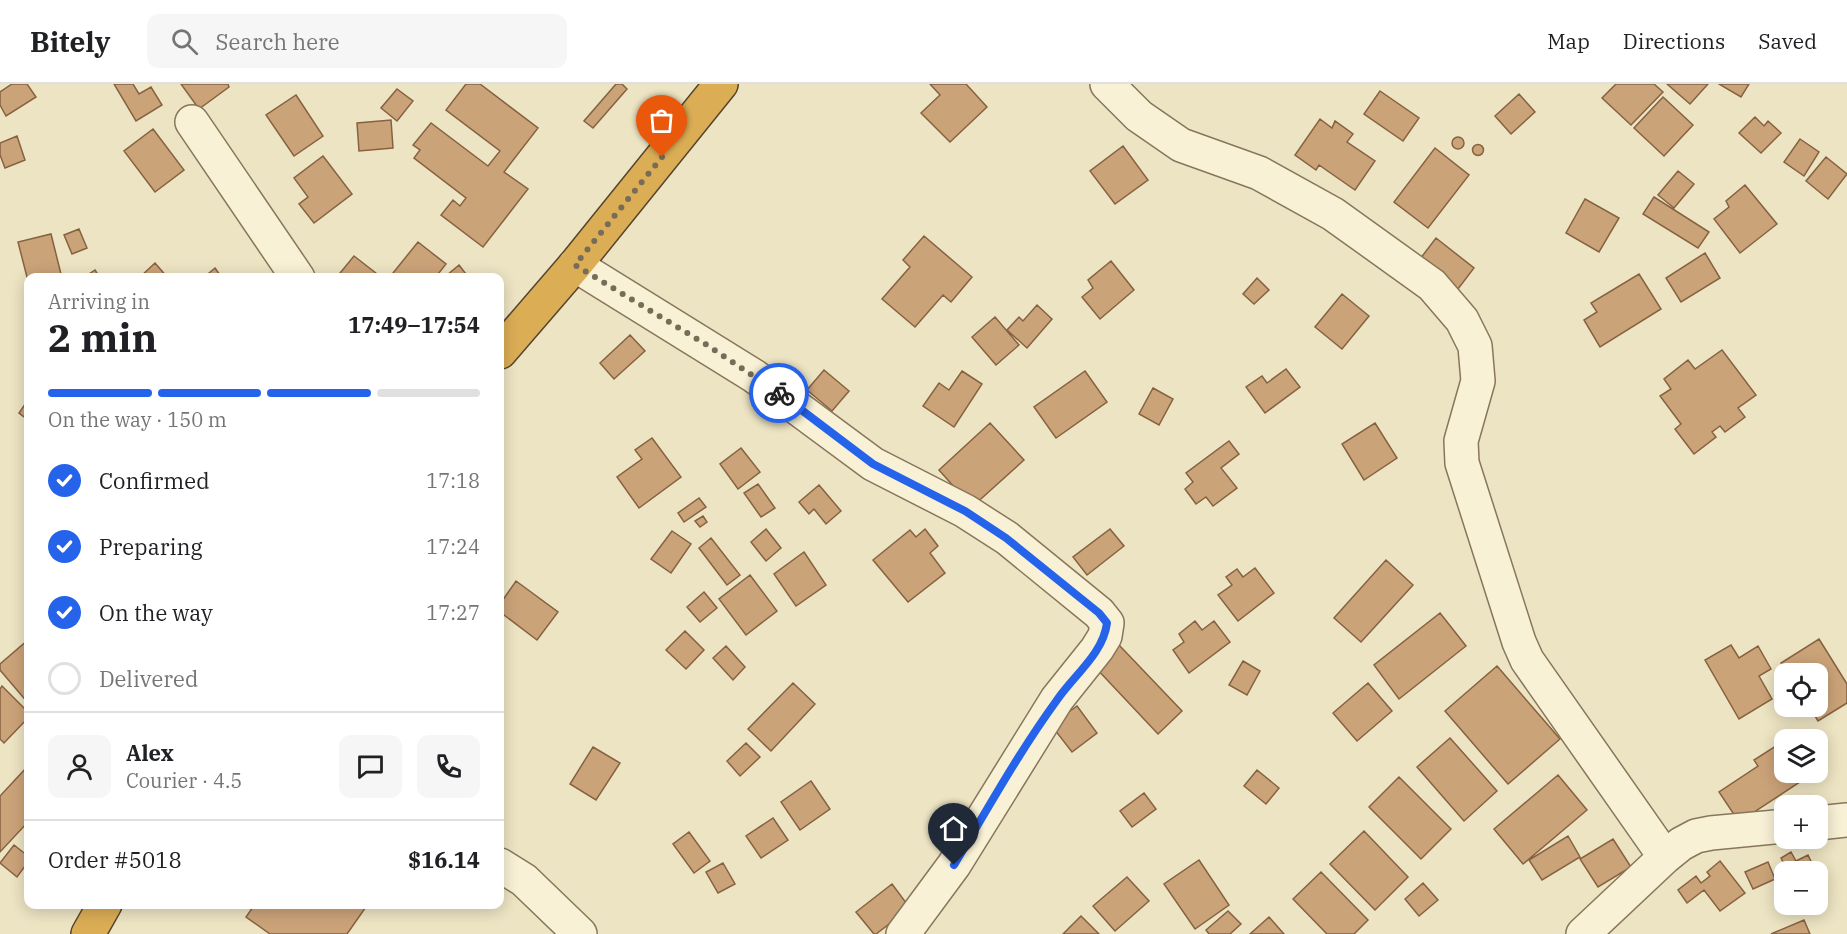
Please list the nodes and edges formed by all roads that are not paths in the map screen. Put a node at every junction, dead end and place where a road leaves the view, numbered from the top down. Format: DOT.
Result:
graph roads {
  1 [pos="721,84"];
  2 [pos="1107,84"];
  3 [pos="192,122"];
  4 [pos="575,265"];
  5 [pos="295,273"];
  6 [pos="504,347"];
  7 [pos="1847,820"];
  8 [pos="1828,822"];
  9 [pos="1774,827"];
  10 [pos="1665,857"];
  11 [pos="504,867"];
  12 [pos="102,909"];
  13 [pos="88,934"];
  14 [pos="580,934"];
  15 [pos="903,934"];
  16 [pos="1583,934"];
  1 -- 4 [label="highway"];
  2 -- 10 [label="street"];
  3 -- 5 [label="street"];
  4 -- 6 [label="highway"];
  4 -- 15 [label="street"];
  7 -- 8 [label="street"];
  9 -- 10 [label="street"];
  10 -- 16 [label="street"];
  11 -- 14 [label="street"];
  12 -- 13 [label="highway"];
}
